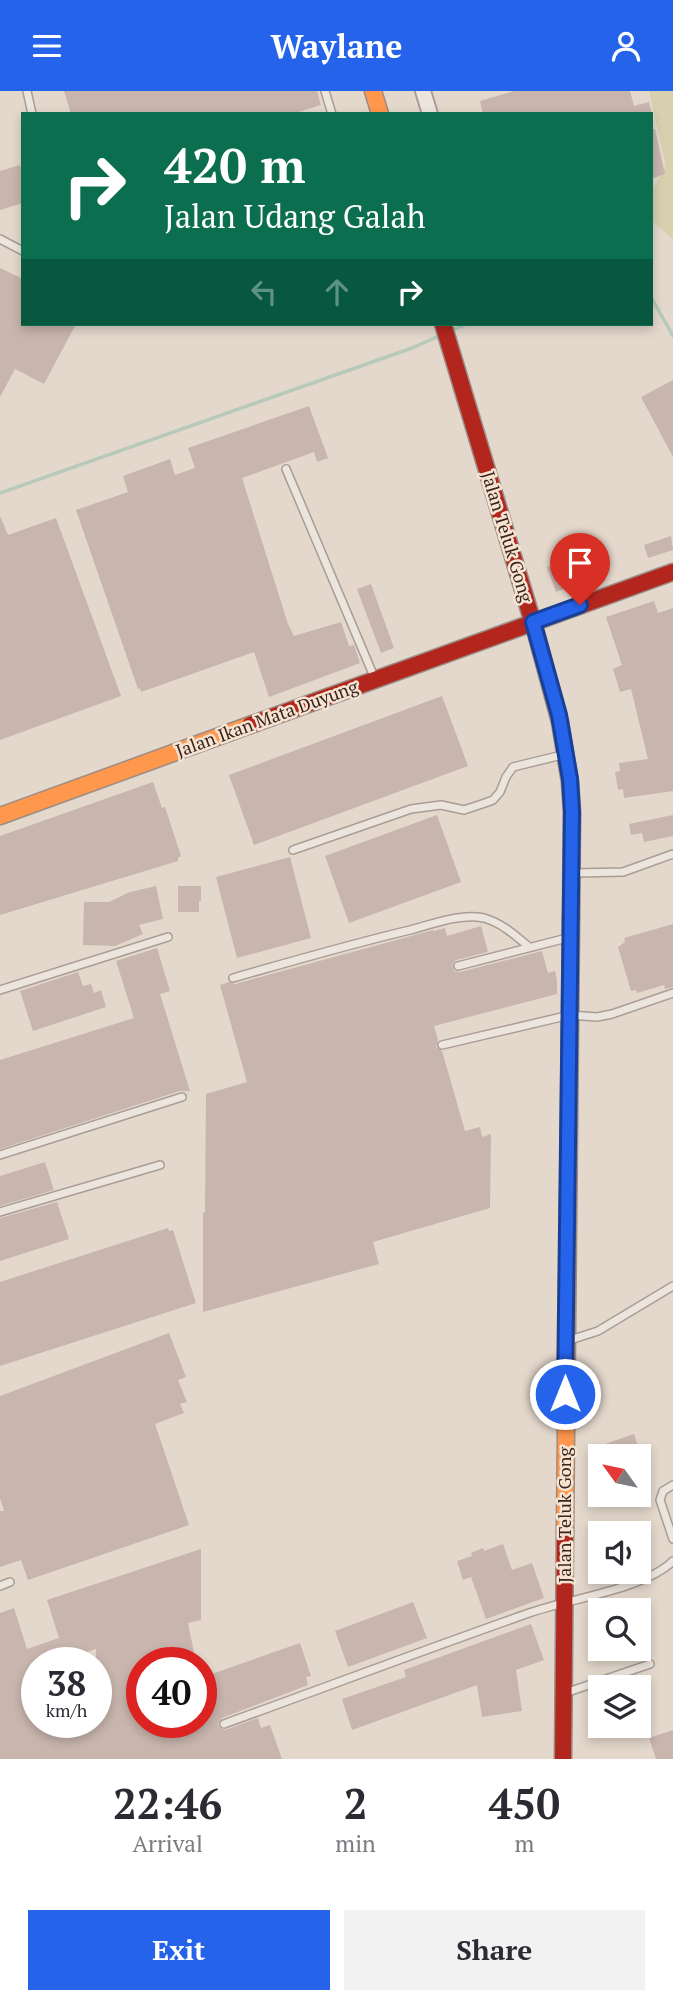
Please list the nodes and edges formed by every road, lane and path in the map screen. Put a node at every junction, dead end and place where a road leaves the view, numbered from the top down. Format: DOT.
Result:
graph roads {
  1 [pos="27,91"];
  2 [pos="325,91"];
  3 [pos="373,91"];
  4 [pos="423,91"];
  5 [pos="32,112"];
  6 [pos="331,112"];
  7 [pos="379,112"];
  8 [pos="429,112"];
  9 [pos="0,239"];
  10 [pos="21,250"];
  11 [pos="444,326"];
  12 [pos="286,469"];
  13 [pos="673,572"];
  14 [pos="533,622"];
  15 [pos="375,680"];
  16 [pos="566,755"];
  17 [pos="0,815"];
  18 [pos="293,850"];
  19 [pos="673,854"];
  20 [pos="571,873"];
  21 [pos="168,937"];
  22 [pos="571,937"];
  23 [pos="529,947"];
  24 [pos="458,966"];
  25 [pos="233,978"];
  26 [pos="0,990"];
  27 [pos="673,993"];
  28 [pos="570,1016"];
  29 [pos="442,1045"];
  30 [pos="182,1097"];
  31 [pos="0,1155"];
  32 [pos="160,1165"];
  33 [pos="0,1212"];
  34 [pos="673,1286"];
  35 [pos="566,1341"];
  36 [pos="673,1485"];
  37 [pos="673,1539"];
  38 [pos="673,1561"];
  39 [pos="10,1582"];
  40 [pos="0,1586"];
  41 [pos="564,1604"];
  42 [pos="650,1664"];
  43 [pos="564,1693"];
  44 [pos="224,1724"];
  45 [pos="563,1759"];
  1 -- 5 [label="lane"];
  2 -- 6 [label="lane"];
  3 -- 7 [label="street"];
  4 -- 8 [label="street"];
  9 -- 10 [label="lane"];
  11 -- 14 [label="street, Jalan Teluk Gong"];
  12 -- 15 [label="lane"];
  13 -- 14 [label="street, Jalan Ikan Mata Duyung"];
  14 -- 15 [label="street, Jalan Ikan Mata Duyung"];
  14 -- 16 [label="street, Jalan Teluk Gong"];
  15 -- 17 [label="street, Jalan Ikan Mata Duyung"];
  16 -- 18 [label="lane"];
  16 -- 20 [label="street, Jalan Teluk Gong"];
  19 -- 20 [label="lane"];
  20 -- 22 [label="street, Jalan Teluk Gong"];
  21 -- 26 [label="lane"];
  22 -- 23 [label="lane"];
  22 -- 28 [label="street, Jalan Teluk Gong"];
  23 -- 24 [label="lane"];
  23 -- 25 [label="lane"];
  27 -- 28 [label="lane"];
  28 -- 29 [label="lane"];
  28 -- 35 [label="street, Jalan Teluk Gong"];
  30 -- 31 [label="lane"];
  32 -- 33 [label="lane"];
  34 -- 35 [label="lane"];
  35 -- 41 [label="street, Jalan Teluk Gong"];
  36 -- 37 [label="lane"];
  38 -- 41 [label="lane"];
  39 -- 40 [label="lane"];
  41 -- 43 [label="street, Jalan Teluk Gong"];
  41 -- 44 [label="lane"];
  42 -- 43 [label="lane"];
  43 -- 45 [label="street, Jalan Teluk Gong"];
}
